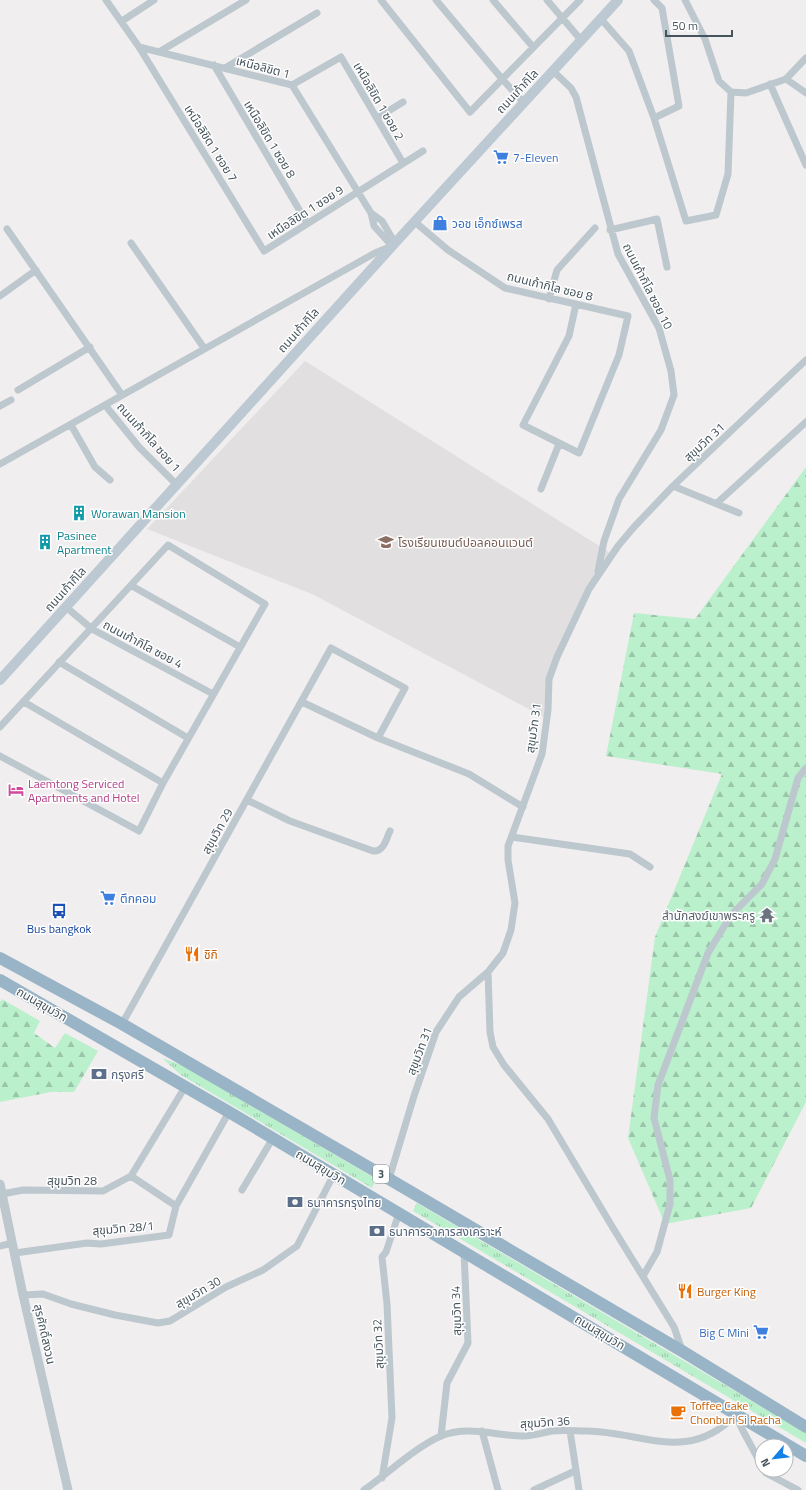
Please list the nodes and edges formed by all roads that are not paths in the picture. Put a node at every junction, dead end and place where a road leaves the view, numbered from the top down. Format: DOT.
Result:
graph roads {
  1 [pos="106,0"];
  2 [pos="154,0"];
  3 [pos="246,0"];
  4 [pos="381,0"];
  5 [pos="436,0"];
  6 [pos="492,0"];
  7 [pos="547,0"];
  8 [pos="580,0"];
  9 [pos="618,0"];
  10 [pos="654,0"];
  11 [pos="685,0"];
  12 [pos="317,13"];
  13 [pos="562,17"];
  14 [pos="601,19"];
  15 [pos="122,21"];
  16 [pos="581,40"];
  17 [pos="139,47"];
  18 [pos="533,47"];
  19 [pos="159,52"];
  20 [pos="806,58"];
  21 [pos="214,65"];
  22 [pos="225,68"];
  23 [pos="553,72"];
  24 [pos="786,79"];
  25 [pos="502,80"];
  26 [pos="770,84"];
  27 [pos="292,85"];
  28 [pos="731,92"];
  29 [pos="806,93"];
  30 [pos="404,102"];
  31 [pos="524,103"];
  32 [pos="376,118"];
  33 [pos="654,118"];
  34 [pos="423,151"];
  35 [pos="403,163"];
  36 [pos="806,165"];
  37 [pos="357,191"];
  38 [pos="415,222"];
  39 [pos="307,223"];
  40 [pos="594,228"];
  41 [pos="7,229"];
  42 [pos="610,230"];
  43 [pos="131,243"];
  44 [pos="393,244"];
  45 [pos="264,250"];
  46 [pos="667,267"];
  47 [pos="36,270"];
  48 [pos="0,296"];
  49 [pos="549,299"];
  50 [pos="576,304"];
  51 [pos="90,347"];
  52 [pos="204,348"];
  53 [pos="806,360"];
  54 [pos="18,390"];
  55 [pos="122,395"];
  56 [pos="11,400"];
  57 [pos="105,405"];
  58 [pos="0,406"];
  59 [pos="806,422"];
  60 [pos="71,425"];
  61 [pos="559,444"];
  62 [pos="0,464"];
  63 [pos="110,480"];
  64 [pos="176,484"];
  65 [pos="674,486"];
  66 [pos="541,489"];
  67 [pos="717,503"];
  68 [pos="739,513"];
  69 [pos="597,577"];
  70 [pos="132,586"];
  71 [pos="66,607"];
  72 [pos="92,629"];
  73 [pos="240,646"];
  74 [pos="59,662"];
  75 [pos="0,680"];
  76 [pos="213,694"];
  77 [pos="24,702"];
  78 [pos="302,702"];
  79 [pos="0,727"];
  80 [pos="188,738"];
  81 [pos="378,738"];
  82 [pos="0,756"];
  83 [pos="806,768"];
  84 [pos="163,783"];
  85 [pos="247,800"];
  86 [pos="523,807"];
  87 [pos="390,830"];
  88 [pos="512,837"];
  89 [pos="650,867"];
  90 [pos="0,958"];
  91 [pos="488,972"];
  92 [pos="0,980"];
  93 [pos="122,1024"];
  94 [pos="185,1087"];
  95 [pos="229,1112"];
  96 [pos="273,1138"];
  97 [pos="334,1174"];
  98 [pos="131,1176"];
  99 [pos="390,1179"];
  100 [pos="0,1184"];
  101 [pos="242,1190"];
  102 [pos="2,1194"];
  103 [pos="176,1206"];
  104 [pos="399,1213"];
  105 [pos="12,1243"];
  106 [pos="0,1246"];
  107 [pos="464,1252"];
  108 [pos="15,1253"];
  109 [pos="643,1276"];
  110 [pos="23,1296"];
  111 [pos="682,1351"];
  112 [pos="736,1415"];
  113 [pos="806,1427"];
  114 [pos="482,1431"];
  115 [pos="570,1431"];
  116 [pos="441,1436"];
  117 [pos="754,1451"];
  118 [pos="806,1456"];
  119 [pos="575,1471"];
  120 [pos="382,1478"];
  121 [pos="774,1478"];
  122 [pos="68,1490"];
  123 [pos="364,1490"];
  124 [pos="498,1490"];
  125 [pos="534,1490"];
  126 [pos="579,1490"];
  127 [pos="798,1490"];
  1 -- 15 [label="street"];
  2 -- 15 [label="street"];
  3 -- 19 [label="street"];
  4 -- 25 [label="street"];
  5 -- 25 [label="street"];
  6 -- 18 [label="street"];
  7 -- 13 [label="street"];
  8 -- 13 [label="street"];
  9 -- 14 [label="main road, ถนนเก้ากิโล"];
  10 -- 33 [label="street"];
  11 -- 28 [label="street"];
  12 -- 22 [label="street"];
  13 -- 16 [label="street"];
  13 -- 18 [label="street"];
  14 -- 16 [label="main road, ถนนเก้ากิโล"];
  14 -- 33 [label="street"];
  15 -- 17 [label="street"];
  16 -- 23 [label="main road, ถนนเก้ากิโล"];
  17 -- 19 [label="street, เหนือลิขิต 1"];
  17 -- 45 [label="street, เหนือลิขิต 1 ซอย 7"];
  18 -- 25 [label="street"];
  19 -- 21 [label="street, เหนือลิขิต 1"];
  20 -- 24 [label="street"];
  21 -- 22 [label="street, เหนือลิขิต 1"];
  21 -- 39 [label="street, เหนือลิขิต 1 ซอย 8"];
  22 -- 27 [label="street, เหนือลิขิต 1"];
  23 -- 31 [label="main road, ถนนเก้ากิโล"];
  23 -- 42 [label="street, ถนนเก้ากิโล ซอย 10"];
  24 -- 26 [label="street"];
  24 -- 29 [label="street"];
  25 -- 31 [label="street"];
  26 -- 28 [label="street"];
  26 -- 36 [label="street"];
  27 -- 32 [label="street, เหนือลิขิต 1 ซอย 2"];
  27 -- 37 [label="street, เหนือลิขิต 1"];
  28 -- 33 [label="street"];
  30 -- 32 [label="street"];
  31 -- 38 [label="main road, ถนนเก้ากิโล"];
  32 -- 35 [label="street, เหนือลิขิต 1 ซอย 2"];
  34 -- 35 [label="street, เหนือลิขิต 1 ซอย 9"];
  35 -- 37 [label="street, เหนือลิขิต 1 ซอย 9"];
  37 -- 39 [label="street, เหนือลิขิต 1 ซอย 9"];
  37 -- 44 [label="street, เหนือลิขิต 1"];
  38 -- 44 [label="main road, ถนนเก้ากิโล"];
  38 -- 49 [label="street, ถนนเก้ากิโล ซอย 8"];
  39 -- 45 [label="street, เหนือลิขิต 1 ซอย 9"];
  40 -- 49 [label="street"];
  41 -- 47 [label="street"];
  42 -- 46 [label="street"];
  42 -- 69 [label="street, ถนนเก้ากิโล ซอย 10"];
  43 -- 52 [label="street"];
  44 -- 52 [label="street"];
  44 -- 64 [label="main road, ถนนเก้ากิโล"];
  47 -- 48 [label="street"];
  47 -- 51 [label="street"];
  49 -- 50 [label="street, ถนนเก้ากิโล ซอย 8"];
  50 -- 61 [label="street"];
  50 -- 61 [label="street, ถนนเก้ากิโล ซอย 8"];
  51 -- 54 [label="street"];
  51 -- 55 [label="street"];
  52 -- 55 [label="street"];
  53 -- 65 [label="street, สุขุมวิท 31"];
  55 -- 57 [label="street"];
  56 -- 58 [label="street"];
  57 -- 60 [label="street"];
  57 -- 64 [label="street, ถนนเก้ากิโล ซอย 1"];
  59 -- 67 [label="street"];
  60 -- 62 [label="street"];
  60 -- 63 [label="street"];
  61 -- 66 [label="street"];
  64 -- 71 [label="main road, ถนนเก้ากิโล"];
  65 -- 67 [label="street"];
  65 -- 69 [label="street, สุขุมวิท 31"];
  67 -- 68 [label="street"];
  69 -- 86 [label="street, สุขุมวิท 31"];
  70 -- 72 [label="street"];
  70 -- 73 [label="street"];
  70 -- 73 [label="street"];
  71 -- 72 [label="street, ถนนเก้ากิโล ซอย 4"];
  71 -- 75 [label="main road, ถนนเก้ากิโล"];
  72 -- 74 [label="street"];
  72 -- 76 [label="street, ถนนเก้ากิโล ซอย 4"];
  73 -- 76 [label="street"];
  74 -- 77 [label="street"];
  74 -- 80 [label="street"];
  76 -- 80 [label="street"];
  77 -- 79 [label="street"];
  77 -- 84 [label="street"];
  78 -- 81 [label="street"];
  78 -- 81 [label="street, สุขุมวิท 29"];
  78 -- 85 [label="street, สุขุมวิท 29"];
  80 -- 84 [label="street"];
  81 -- 86 [label="street"];
  82 -- 84 [label="street"];
  83 -- 109 [label="street"];
  85 -- 87 [label="street"];
  85 -- 93 [label="street, สุขุมวิท 29"];
  86 -- 88 [label="street, สุขุมวิท 31"];
  88 -- 89 [label="street"];
  88 -- 91 [label="street, สุขุมวิท 31"];
  90 -- 93 [label="highway, ถนนสุขุมวิท / 3"];
  91 -- 99 [label="street, สุขุมวิท 31"];
  91 -- 109 [label="street"];
  92 -- 94 [label="highway, ถนนสุขุมวิท / 3"];
  93 -- 99 [label="highway, ถนนสุขุมวิท / 3"];
  94 -- 95 [label="highway, ถนนสุขุมวิท / 3"];
  94 -- 98 [label="street"];
  95 -- 96 [label="highway, ถนนสุขุมวิท / 3"];
  95 -- 103 [label="street, สุขุมวิท 28/1"];
  96 -- 97 [label="highway, ถนนสุขุมวิท / 3"];
  96 -- 101 [label="street"];
  97 -- 104 [label="highway, ถนนสุขุมวิท / 3"];
  97 -- 110 [label="street, สุขุมวิท 30"];
  98 -- 102 [label="street, สุขุมวิท 28"];
  98 -- 103 [label="street"];
  99 -- 111 [label="highway, ถนนสุขุมวิท / 3"];
  100 -- 102 [label="street, สุรศักดิ์สงวน"];
  102 -- 105 [label="street, สุรศักดิ์สงวน"];
  103 -- 108 [label="street, สุขุมวิท 28/1"];
  104 -- 107 [label="highway, ถนนสุขุมวิท / 3"];
  104 -- 120 [label="street, สุขุมวิท 32"];
  105 -- 106 [label="street"];
  105 -- 108 [label="street, สุรศักดิ์สงวน"];
  107 -- 112 [label="highway, ถนนสุขุมวิท / 3"];
  107 -- 116 [label="street, สุขุมวิท 34"];
  108 -- 110 [label="street, สุรศักดิ์สงวน"];
  109 -- 111 [label="street"];
  110 -- 122 [label="street, สุรศักดิ์สงวน"];
  111 -- 113 [label="highway, ถนนสุขุมวิท / 3"];
  112 -- 115 [label="street, สุขุมวิท 36"];
  112 -- 117 [label="street"];
  112 -- 118 [label="highway, ถนนสุขุมวิท / 3"];
  114 -- 115 [label="street, สุขุมวิท 36"];
  114 -- 116 [label="street, สุขุมวิท 36"];
  114 -- 124 [label="street"];
  115 -- 119 [label="street"];
  116 -- 120 [label="street, สุขุมวิท 36"];
  119 -- 125 [label="street"];
  119 -- 126 [label="street"];
  120 -- 123 [label="street, สุขุมวิท 36"];
  121 -- 127 [label="street"];
}
